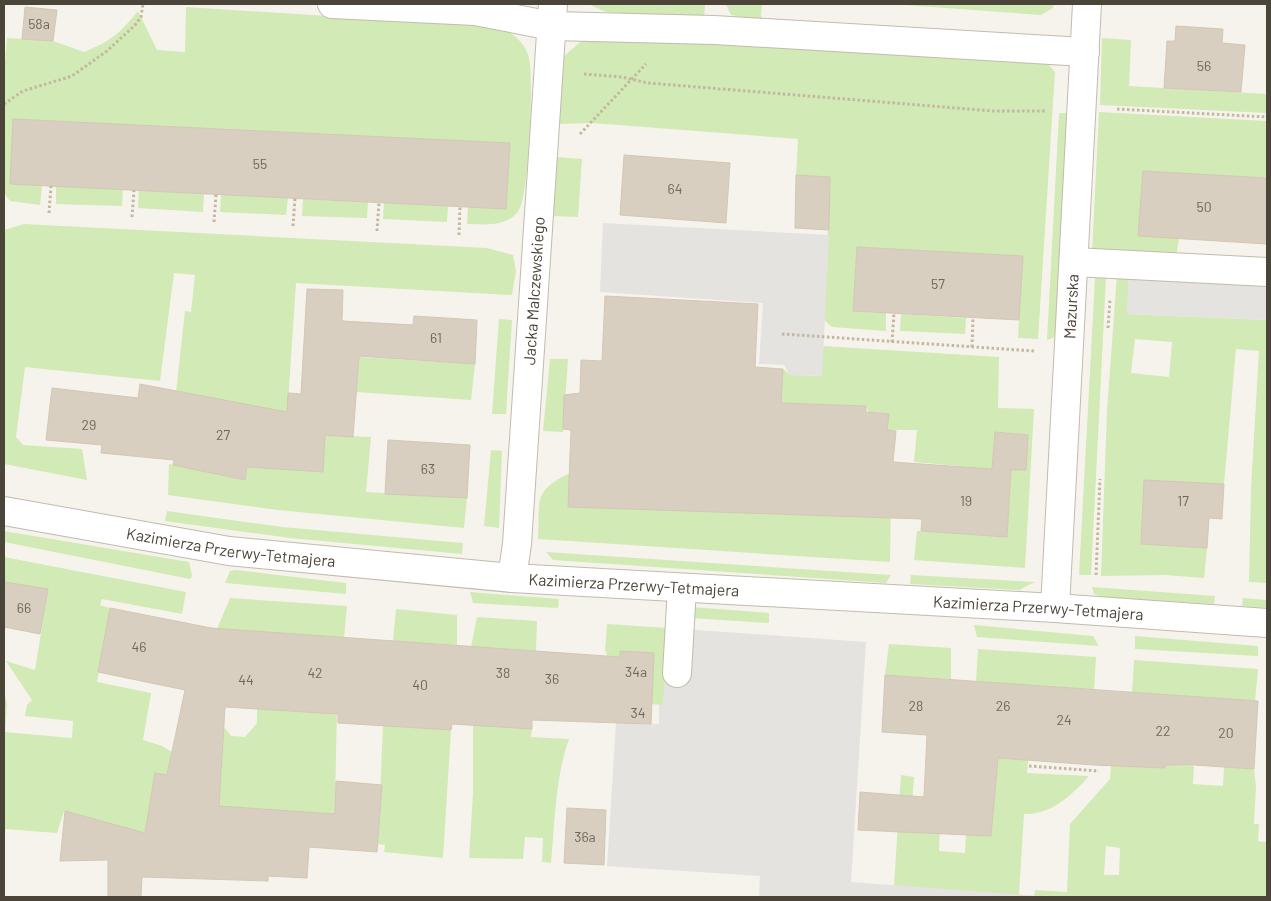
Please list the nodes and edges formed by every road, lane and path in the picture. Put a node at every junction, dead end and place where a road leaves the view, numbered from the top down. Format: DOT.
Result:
graph roads {
  1 [pos="143,4"];
  2 [pos="332,4"];
  3 [pos="1087,4"];
  4 [pos="552,15"];
  5 [pos="674,29"];
  6 [pos="1085,52"];
  7 [pos="549,71"];
  8 [pos="634,80"];
  9 [pos="4,104"];
  10 [pos="1082,108"];
  11 [pos="1267,117"];
  12 [pos="579,136"];
  13 [pos="52,186"];
  14 [pos="134,190"];
  15 [pos="216,194"];
  16 [pos="295,198"];
  17 [pos="379,202"];
  18 [pos="460,206"];
  19 [pos="49,213"];
  20 [pos="132,217"];
  21 [pos="214,222"];
  22 [pos="293,226"];
  23 [pos="377,231"];
  24 [pos="459,235"];
  25 [pos="1074,262"];
  26 [pos="1112,264"];
  27 [pos="1267,272"];
  28 [pos="894,313"];
  29 [pos="973,318"];
  30 [pos="1108,332"];
  31 [pos="782,334"];
  32 [pos="892,342"];
  33 [pos="972,347"];
  34 [pos="1042,352"];
  35 [pos="1100,476"];
  36 [pos="4,511"];
  37 [pos="512,578"];
  38 [pos="1096,580"];
  39 [pos="682,588"];
  40 [pos="1055,608"];
  41 [pos="1267,623"];
  42 [pos="677,673"];
  43 [pos="1029,766"];
  44 [pos="1099,770"];
  1 -- 9 [label="path"];
  2 -- 4 [label="street"];
  3 -- 6 [label="street, Mazurska"];
  4 -- 5 [label="street"];
  4 -- 7 [label="street, Jacka Malczewskiego"];
  5 -- 6 [label="street"];
  5 -- 8 [label="path"];
  6 -- 10 [label="street, Mazurska"];
  7 -- 8 [label="path"];
  7 -- 37 [label="street, Jacka Malczewskiego"];
  8 -- 10 [label="path"];
  8 -- 12 [label="path"];
  10 -- 11 [label="path"];
  10 -- 25 [label="street, Mazurska"];
  13 -- 19 [label="path"];
  14 -- 20 [label="path"];
  15 -- 21 [label="path"];
  16 -- 22 [label="path"];
  17 -- 23 [label="path"];
  18 -- 24 [label="path"];
  25 -- 26 [label="street"];
  25 -- 40 [label="street, Mazurska"];
  26 -- 27 [label="street"];
  26 -- 30 [label="path"];
  28 -- 32 [label="path"];
  29 -- 33 [label="path"];
  31 -- 32 [label="path"];
  32 -- 33 [label="path"];
  33 -- 34 [label="path"];
  35 -- 38 [label="path"];
  36 -- 37 [label="street, Kazimierza Przerwy-Tetmajera"];
  37 -- 39 [label="street, Kazimierza Przerwy-Tetmajera"];
  39 -- 40 [label="street, Kazimierza Przerwy-Tetmajera"];
  39 -- 42 [label="street"];
  40 -- 41 [label="street, Kazimierza Przerwy-Tetmajera"];
  43 -- 44 [label="path"];
}
